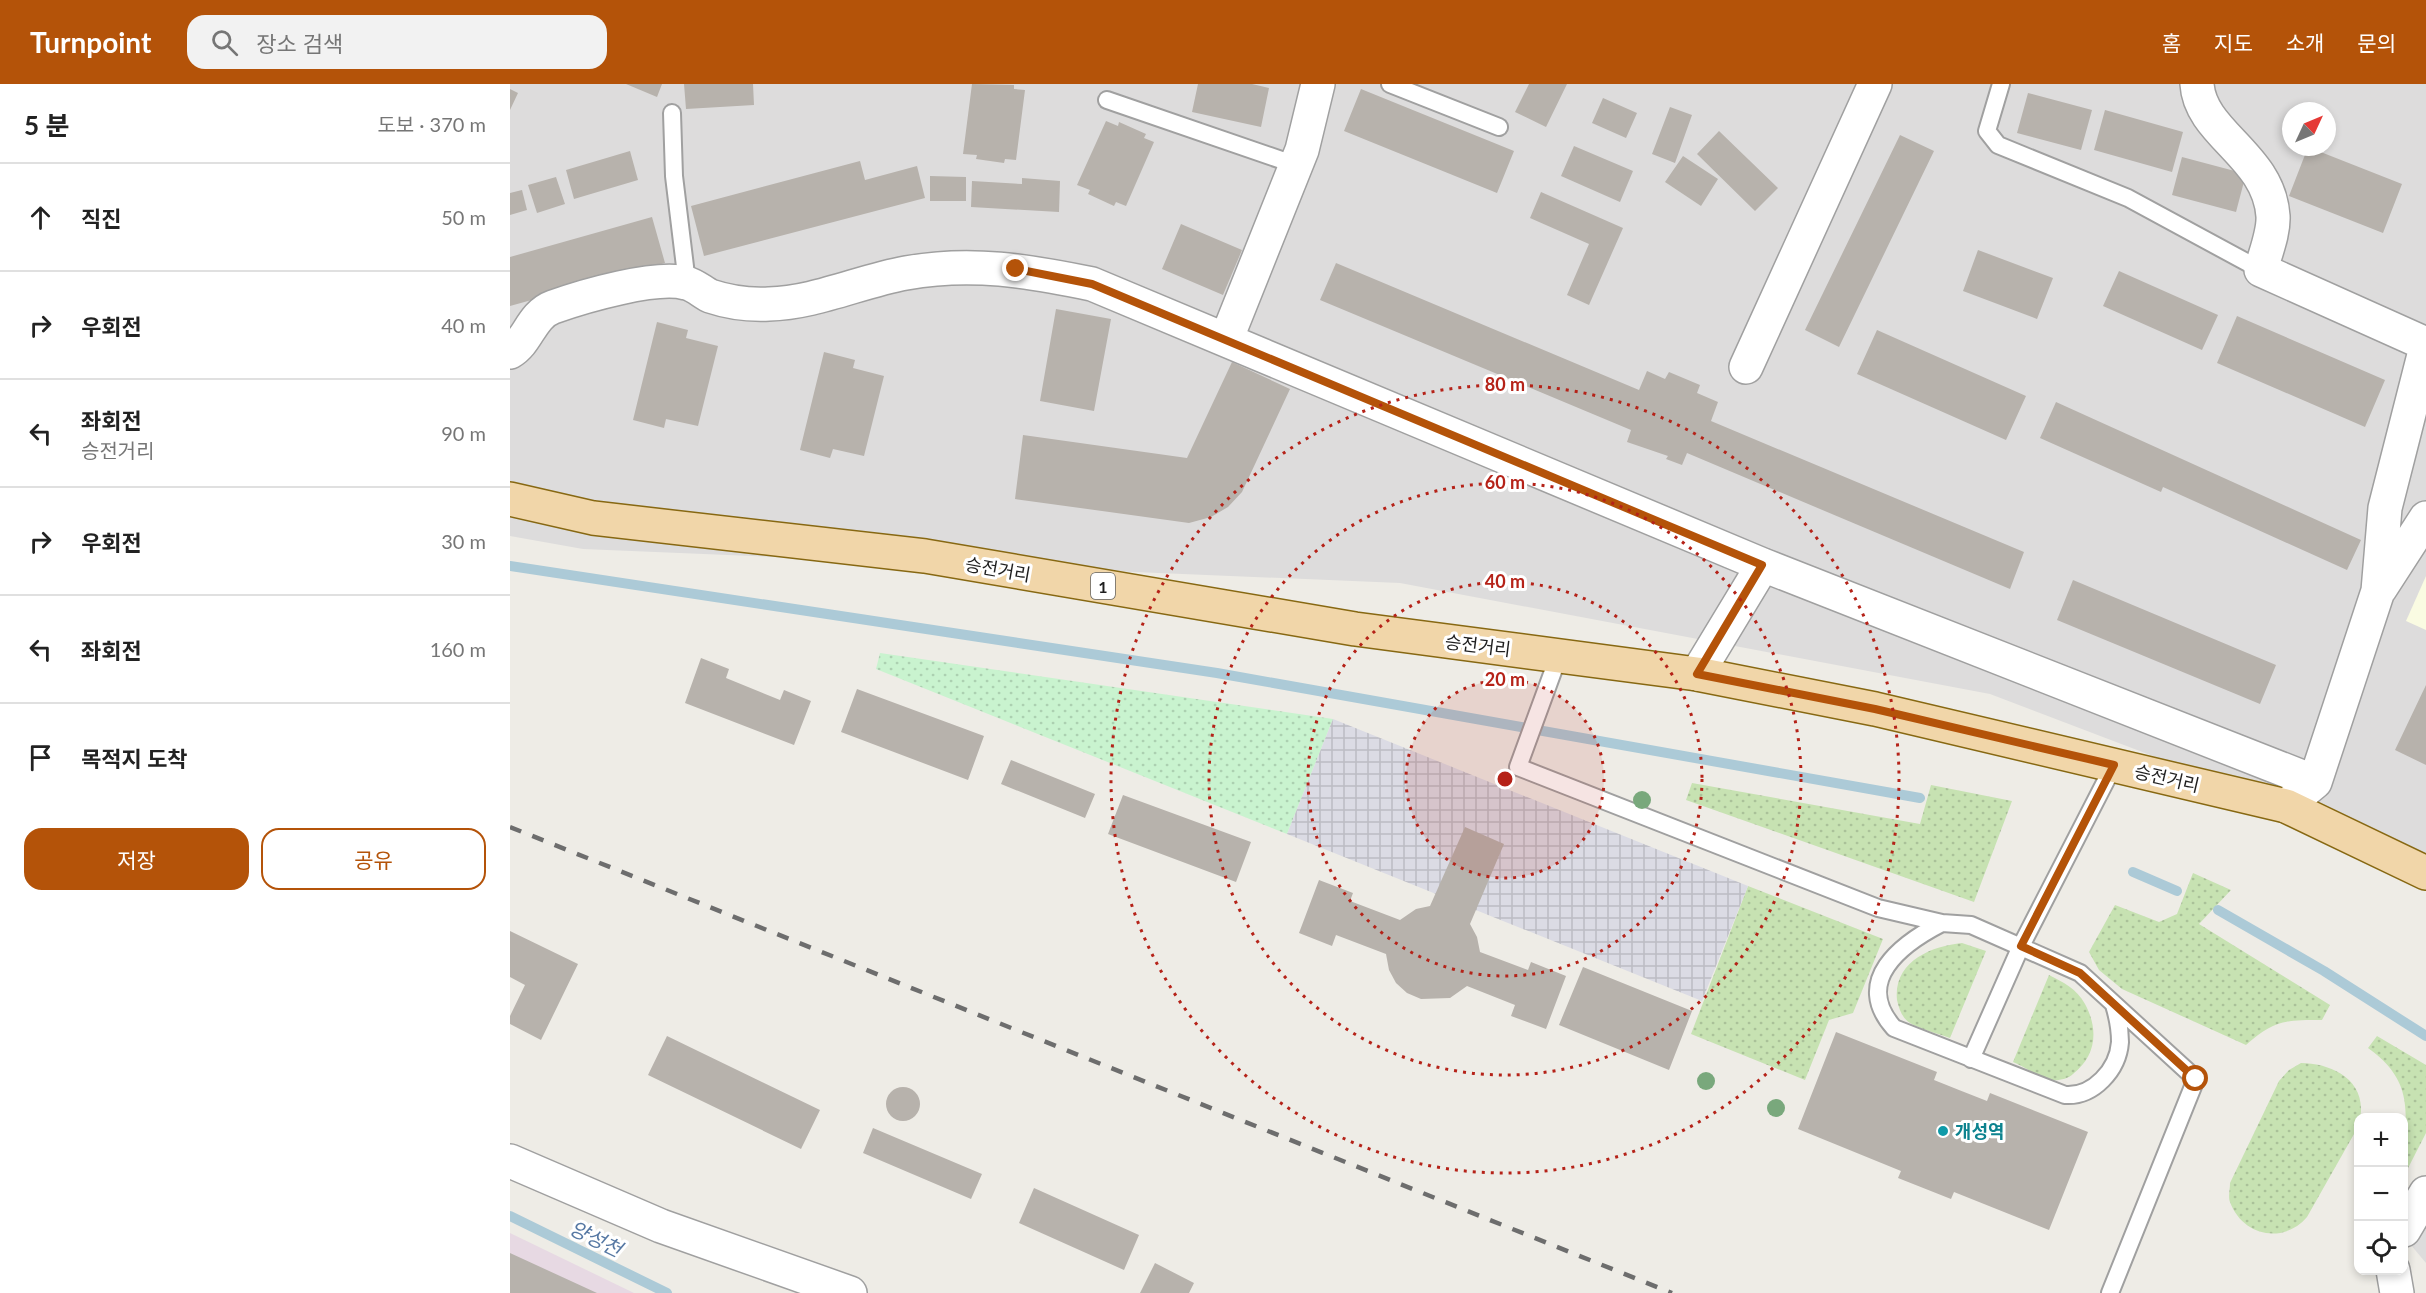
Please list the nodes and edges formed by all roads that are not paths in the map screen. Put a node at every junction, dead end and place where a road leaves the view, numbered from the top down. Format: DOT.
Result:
graph roads {
  1 [pos="1318,84"];
  2 [pos="1390,84"];
  3 [pos="1875,84"];
  4 [pos="2001,84"];
  5 [pos="2197,84"];
  6 [pos="1107,100"];
  7 [pos="672,113"];
  8 [pos="1499,127"];
  9 [pos="1296,165"];
  10 [pos="2261,270"];
  11 [pos="687,283"];
  12 [pos="1226,340"];
  13 [pos="2426,345"];
  14 [pos="510,352"];
  15 [pos="1746,367"];
  16 [pos="510,499"];
  17 [pos="2426,518"];
  18 [pos="1762,565"];
  19 [pos="2378,591"];
  20 [pos="1559,656"];
  21 [pos="1697,674"];
  22 [pos="2114,765"];
  23 [pos="2314,782"];
  24 [pos="2286,806"];
  25 [pos="2426,873"];
  26 [pos="1942,923"];
  27 [pos="2021,946"];
  28 [pos="2113,1003"];
  29 [pos="1971,1059"];
  30 [pos="510,1161"];
  31 [pos="2426,1193"];
  32 [pos="2413,1227"];
  33 [pos="2394,1275"];
  34 [pos="850,1293"];
  35 [pos="2110,1293"];
  36 [pos="2397,1293"];
  1 -- 9 [label="street"];
  2 -- 8 [label="lane"];
  3 -- 15 [label="street"];
  4 -- 10 [label="lane"];
  5 -- 10 [label="street"];
  6 -- 9 [label="lane"];
  7 -- 11 [label="lane"];
  9 -- 12 [label="street"];
  10 -- 13 [label="street"];
  11 -- 12 [label="street"];
  11 -- 14 [label="street"];
  12 -- 18 [label="street"];
  13 -- 19 [label="street"];
  16 -- 20 [label="main road, 승전거리 / 1"];
  17 -- 19 [label="street"];
  18 -- 21 [label="street"];
  18 -- 23 [label="street"];
  19 -- 23 [label="street"];
  20 -- 21 [label="main road, 승전거리 / 1"];
  20 -- 26 [label="lane"];
  21 -- 22 [label="main road, 승전거리 / 1"];
  22 -- 24 [label="main road, 승전거리 / 1"];
  22 -- 27 [label="lane"];
  23 -- 24 [label="street"];
  24 -- 25 [label="main road, 승전거리 / 1"];
  26 -- 27 [label="lane"];
  26 -- 29 [label="lane"];
  27 -- 28 [label="lane"];
  27 -- 29 [label="lane"];
  28 -- 29 [label="lane"];
  28 -- 35 [label="lane"];
  30 -- 34 [label="street"];
  31 -- 32 [label="street"];
  33 -- 36 [label="street"];
}
